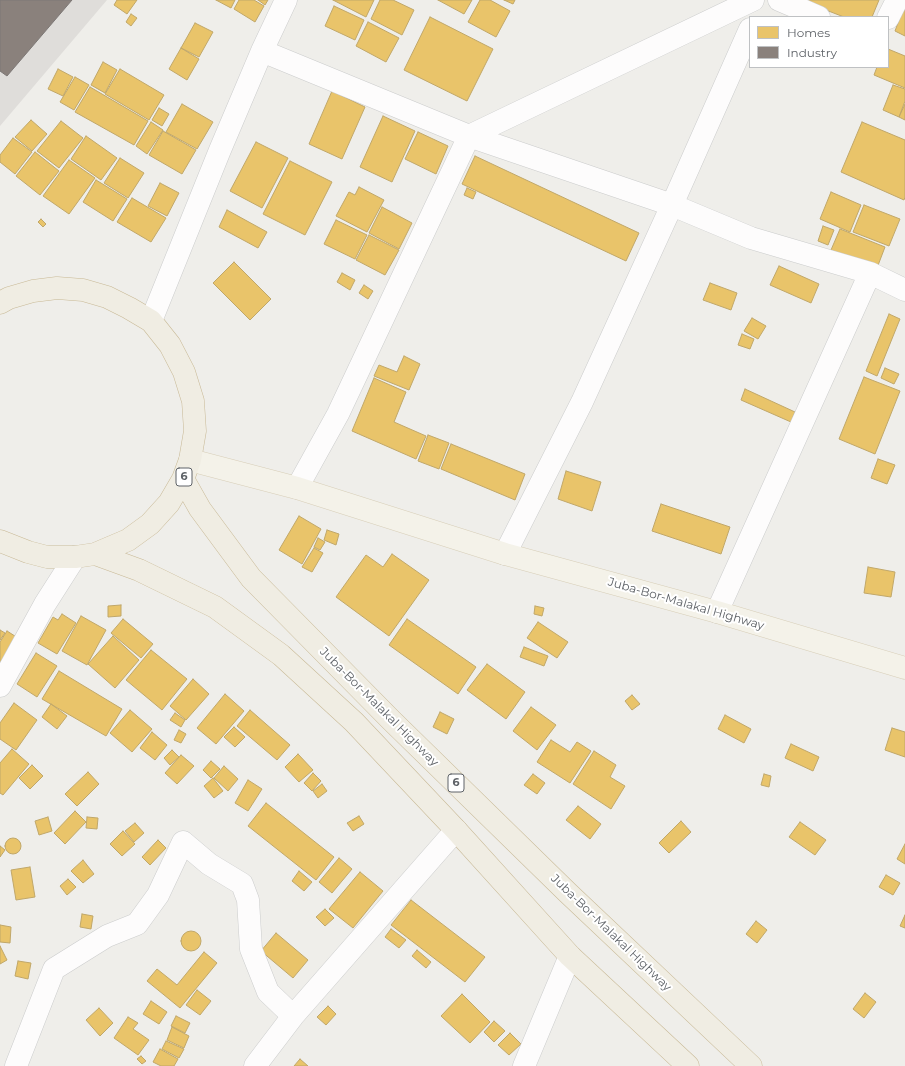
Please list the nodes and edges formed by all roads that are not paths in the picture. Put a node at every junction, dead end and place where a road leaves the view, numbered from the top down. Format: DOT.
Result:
graph roads {
  1 [pos="286,0"];
  2 [pos="754,0"];
  3 [pos="763,0"];
  4 [pos="779,0"];
  5 [pos="897,0"];
  6 [pos="755,16"];
  7 [pos="817,16"];
  8 [pos="889,16"];
  9 [pos="749,31"];
  10 [pos="262,51"];
  11 [pos="469,136"];
  12 [pos="672,205"];
  13 [pos="870,273"];
  14 [pos="905,290"];
  15 [pos="0,303"];
  16 [pos="151,321"];
  17 [pos="186,470"];
  18 [pos="297,488"];
  19 [pos="0,541"];
  20 [pos="505,554"];
  21 [pos="85,555"];
  22 [pos="717,612"];
  23 [pos="905,668"];
  24 [pos="0,686"];
  25 [pos="456,830"];
  26 [pos="570,956"];
  27 [pos="293,1016"];
  28 [pos="16,1066"];
  29 [pos="255,1066"];
  30 [pos="524,1066"];
  31 [pos="688,1066"];
  32 [pos="751,1066"];
  1 -- 10 [label="street"];
  2 -- 11 [label="street"];
  3 -- 6 [label="street"];
  4 -- 7 [label="street"];
  5 -- 8 [label="street"];
  9 -- 12 [label="street"];
  10 -- 11 [label="street"];
  10 -- 16 [label="street"];
  11 -- 12 [label="street"];
  11 -- 18 [label="street"];
  12 -- 13 [label="street"];
  12 -- 20 [label="street"];
  13 -- 14 [label="street"];
  13 -- 22 [label="street"];
  15 -- 16 [label="highway, 6"];
  16 -- 17 [label="highway, 6"];
  17 -- 18 [label="main road, Juba-Bor-Malakal Highway / 6"];
  17 -- 21 [label="highway, 6"];
  17 -- 32 [label="highway, Juba-Bor-Malakal Highway / 6"];
  18 -- 20 [label="main road, Juba-Bor-Malakal Highway / 6"];
  19 -- 21 [label="highway, 6"];
  20 -- 22 [label="main road, Juba-Bor-Malakal Highway / 6"];
  21 -- 24 [label="street"];
  21 -- 25 [label="highway, 6"];
  22 -- 23 [label="main road, Juba-Bor-Malakal Highway / 6"];
  25 -- 26 [label="highway, 6"];
  25 -- 27 [label="street"];
  26 -- 30 [label="street"];
  26 -- 31 [label="highway, 6"];
  27 -- 28 [label="street"];
  27 -- 29 [label="street"];
}
